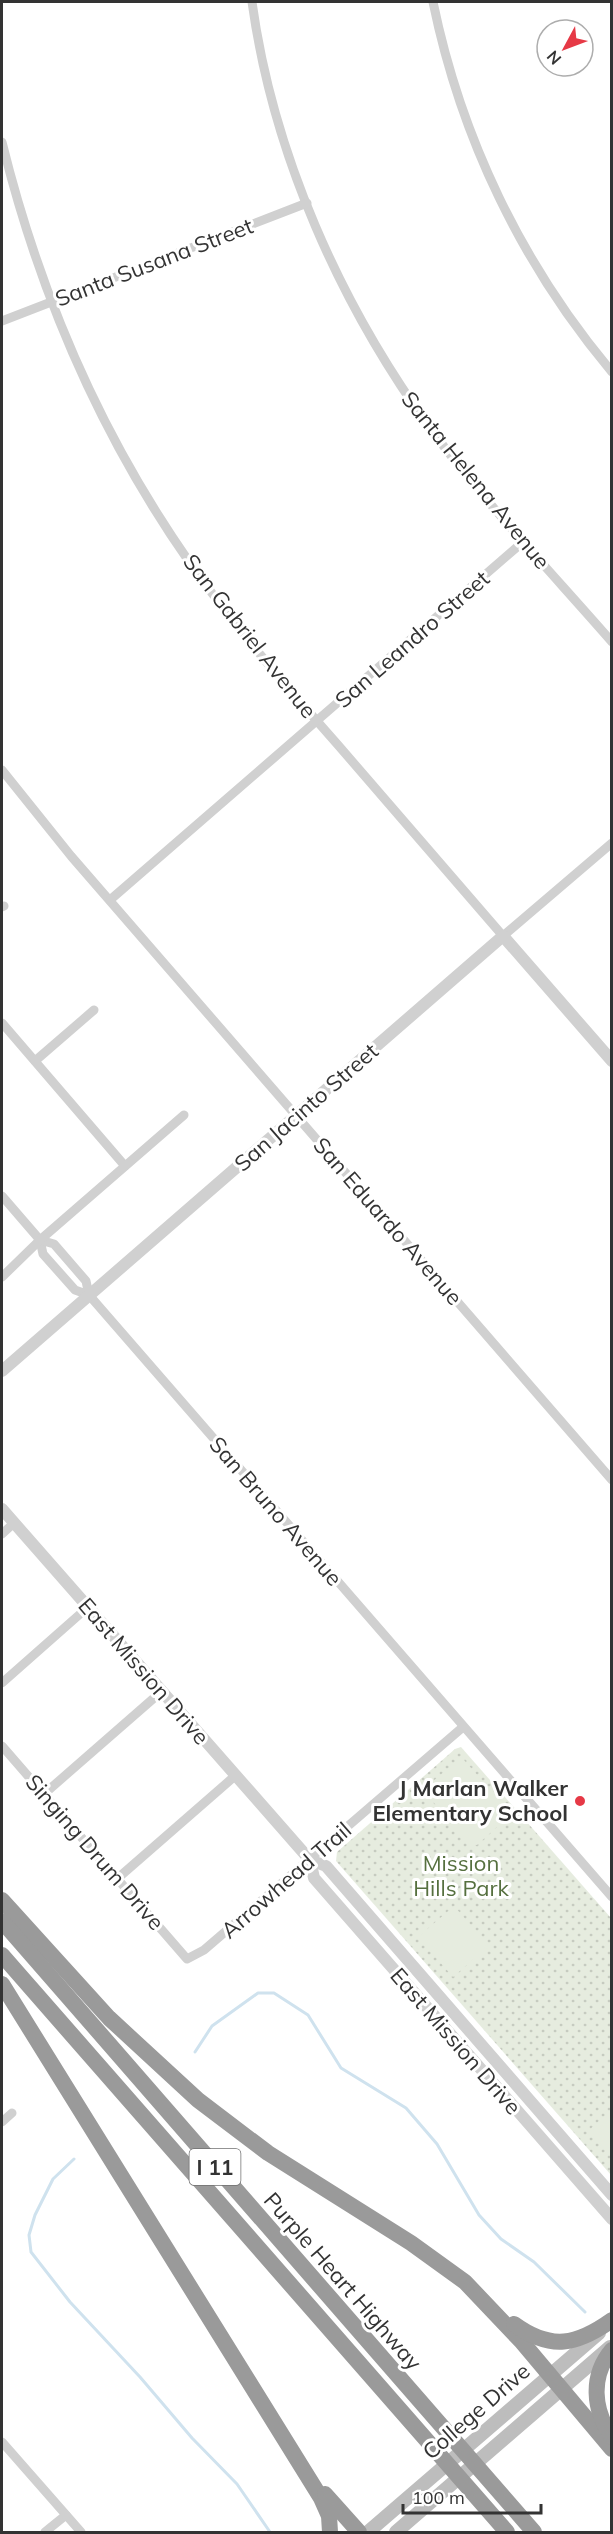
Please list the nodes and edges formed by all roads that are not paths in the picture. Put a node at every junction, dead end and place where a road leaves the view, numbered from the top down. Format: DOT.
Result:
graph roads {
  1 [pos="252,2"];
  2 [pos="433,2"];
  3 [pos="2,142"];
  4 [pos="307,203"];
  5 [pos="51,302"];
  6 [pos="2,321"];
  7 [pos="612,372"];
  8 [pos="524,541"];
  9 [pos="612,642"];
  10 [pos="317,721"];
  11 [pos="2,770"];
  12 [pos="612,843"];
  13 [pos="110,900"];
  14 [pos="503,936"];
  15 [pos="94,1010"];
  16 [pos="2,1023"];
  17 [pos="35,1061"];
  18 [pos="612,1061"];
  19 [pos="184,1115"];
  20 [pos="296,1115"];
  21 [pos="125,1166"];
  22 [pos="2,1196"];
  23 [pos="40,1240"];
  24 [pos="2,1277"];
  25 [pos="89,1295"];
  26 [pos="2,1371"];
  27 [pos="612,1480"];
  28 [pos="2,1509"];
  29 [pos="14,1523"];
  30 [pos="2,1534"];
  31 [pos="88,1607"];
  32 [pos="2,1683"];
  33 [pos="162,1691"];
  34 [pos="463,1727"];
  35 [pos="2,1746"];
  36 [pos="236,1775"];
  37 [pos="44,1794"];
  38 [pos="310,1860"];
  39 [pos="118,1878"];
  40 [pos="612,1898"];
  41 [pos="2,1900"];
  42 [pos="2,1922"];
  43 [pos="2,1955"];
  44 [pos="188,1959"];
  45 [pos="2,1984"];
  46 [pos="12,2113"];
  47 [pos="2,2122"];
  48 [pos="612,2195"];
  49 [pos="612,2219"];
  50 [pos="483,2299"];
  51 [pos="612,2321"];
  52 [pos="612,2348"];
  53 [pos="549,2376"];
  54 [pos="561,2390"];
  55 [pos="612,2437"];
  56 [pos="2,2442"];
  57 [pos="612,2449"];
  58 [pos="299,2464"];
  59 [pos="66,2515"];
  60 [pos="45,2532"];
  61 [pos="81,2532"];
  62 [pos="330,2532"];
  63 [pos="359,2532"];
  64 [pos="369,2532"];
  65 [pos="396,2532"];
  66 [pos="507,2532"];
  67 [pos="534,2532"];
  1 -- 4 [label="street, Santa Helena Avenue"];
  2 -- 7 [label="street"];
  3 -- 5 [label="street, San Gabriel Avenue"];
  4 -- 5 [label="street, Santa Susana Street"];
  4 -- 8 [label="street, Santa Helena Avenue"];
  5 -- 6 [label="street, Santa Susana Street"];
  5 -- 10 [label="street, San Gabriel Avenue"];
  8 -- 9 [label="street, Santa Helena Avenue"];
  8 -- 10 [label="street, San Leandro Street"];
  10 -- 13 [label="street, San Leandro Street"];
  10 -- 14 [label="street, San Gabriel Avenue"];
  11 -- 13 [label="street, San Eduardo Avenue"];
  12 -- 14 [label="street, San Jacinto Street"];
  13 -- 20 [label="street, San Eduardo Avenue"];
  14 -- 18 [label="street, San Gabriel Avenue"];
  14 -- 20 [label="street, San Jacinto Street"];
  15 -- 17 [label="street"];
  16 -- 17 [label="street"];
  17 -- 21 [label="street"];
  19 -- 21 [label="street"];
  20 -- 25 [label="street, San Jacinto Street"];
  20 -- 27 [label="street, San Eduardo Avenue"];
  21 -- 23 [label="street"];
  22 -- 23 [label="street, San Bruno Avenue"];
  23 -- 24 [label="street"];
  23 -- 25 [label="street, San Bruno Avenue"];
  23 -- 25 [label="street, San Bruno Avenue"];
  25 -- 26 [label="street, San Jacinto Street"];
  25 -- 34 [label="street, San Bruno Avenue"];
  28 -- 29 [label="street, East Mission Drive"];
  29 -- 30 [label="street"];
  29 -- 31 [label="street, East Mission Drive"];
  31 -- 32 [label="street"];
  31 -- 33 [label="street, East Mission Drive"];
  33 -- 36 [label="street, East Mission Drive"];
  33 -- 37 [label="street"];
  34 -- 38 [label="street, Arrowhead Trail"];
  34 -- 40 [label="street, San Bruno Avenue"];
  35 -- 37 [label="street, Singing Drum Drive"];
  36 -- 38 [label="street, East Mission Drive"];
  36 -- 39 [label="street"];
  37 -- 39 [label="street, Singing Drum Drive"];
  38 -- 44 [label="street, Arrowhead Trail"];
  38 -- 48 [label="street, East Mission Drive"];
  38 -- 49 [label="street, East Mission Drive"];
  39 -- 44 [label="street, Singing Drum Drive"];
  41 -- 50 [label="highway"];
  42 -- 67 [label="highway, Purple Heart Highway / I 11"];
  43 -- 66 [label="highway, Purple Heart Highway / I 11"];
  45 -- 58 [label="highway"];
  46 -- 47 [label="street"];
  50 -- 51 [label="highway"];
  50 -- 53 [label="highway"];
  51 -- 53 [label="main road, College Drive"];
  52 -- 54 [label="main road, College Drive"];
  52 -- 55 [label="highway"];
  53 -- 54 [label="highway"];
  53 -- 64 [label="main road, College Drive"];
  54 -- 57 [label="highway"];
  54 -- 65 [label="main road, College Drive"];
  56 -- 59 [label="street"];
  58 -- 62 [label="highway"];
  58 -- 63 [label="highway"];
  59 -- 60 [label="street"];
  59 -- 61 [label="street"];
}
